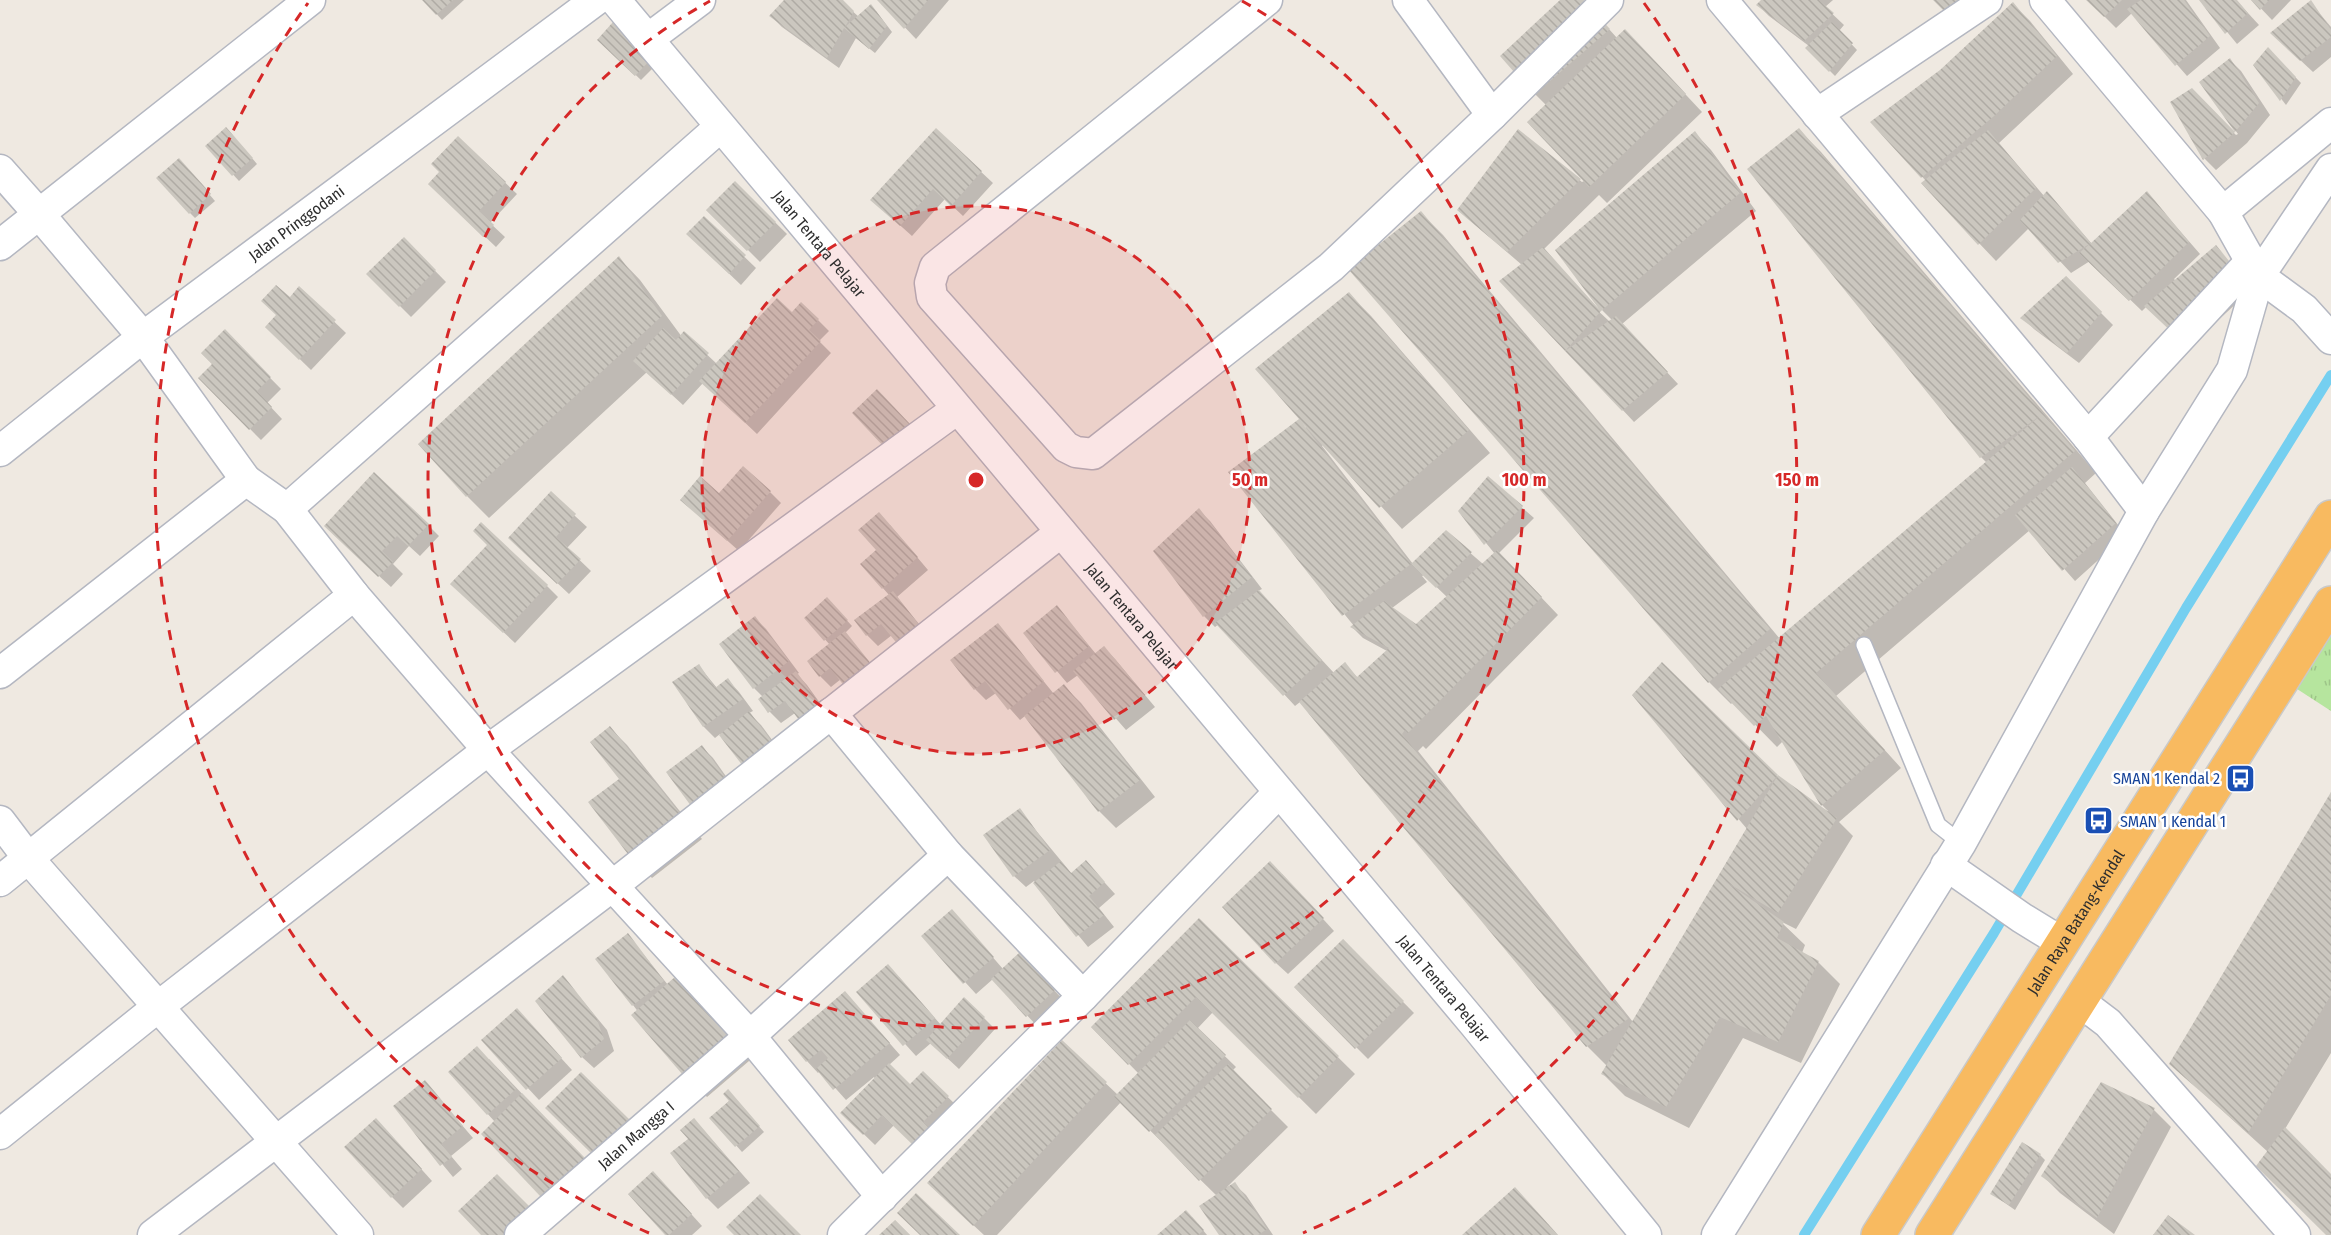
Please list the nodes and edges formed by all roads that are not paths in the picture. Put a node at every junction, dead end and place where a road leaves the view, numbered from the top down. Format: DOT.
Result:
graph roads {
  1 [pos="310,0"];
  2 [pos="596,0"];
  3 [pos="615,0"];
  4 [pos="700,0"];
  5 [pos="1267,0"];
  6 [pos="1408,0"];
  7 [pos="1608,0"];
  8 [pos="1722,0"];
  9 [pos="1987,0"];
  10 [pos="2045,0"];
  11 [pos="648,39"];
  12 [pos="1817,114"];
  13 [pos="1492,115"];
  14 [pos="2331,123"];
  15 [pos="720,127"];
  16 [pos="2331,169"];
  17 [pos="0,170"];
  18 [pos="2223,212"];
  19 [pos="39,214"];
  20 [pos="0,245"];
  21 [pos="2255,268"];
  22 [pos="143,338"];
  23 [pos="2331,339"];
  24 [pos="957,409"];
  25 [pos="2088,437"];
  26 [pos="0,451"];
  27 [pos="246,480"];
  28 [pos="287,509"];
  29 [pos="2144,511"];
  30 [pos="2331,516"];
  31 [pos="1061,532"];
  32 [pos="354,595"];
  33 [pos="2331,603"];
  34 [pos="1864,645"];
  35 [pos="0,673"];
  36 [pos="831,713"];
  37 [pos="488,750"];
  38 [pos="1280,792"];
  39 [pos="0,821"];
  40 [pos="948,855"];
  41 [pos="28,858"];
  42 [pos="1957,863"];
  43 [pos="0,881"];
  44 [pos="611,887"];
  45 [pos="2063,943"];
  46 [pos="1083,996"];
  47 [pos="2079,1001"];
  48 [pos="159,1006"];
  49 [pos="750,1036"];
  50 [pos="0,1134"];
  51 [pos="276,1142"];
  52 [pos="882,1197"];
  53 [pos="153,1235"];
  54 [pos="358,1235"];
  55 [pos="520,1235"];
  56 [pos="843,1235"];
  57 [pos="1646,1235"];
  58 [pos="1717,1235"];
  59 [pos="1878,1235"];
  60 [pos="1932,1235"];
  61 [pos="2295,1235"];
  1 -- 19 [label="street"];
  2 -- 22 [label="street, Jalan Pringgodani"];
  3 -- 11 [label="street, Jalan Tentara Pelajar"];
  4 -- 11 [label="street"];
  5 -- 13 [label="street"];
  6 -- 13 [label="street"];
  7 -- 13 [label="street"];
  8 -- 12 [label="street"];
  9 -- 12 [label="street"];
  10 -- 18 [label="street"];
  11 -- 15 [label="street, Jalan Tentara Pelajar"];
  12 -- 25 [label="street"];
  14 -- 18 [label="street"];
  15 -- 24 [label="street, Jalan Tentara Pelajar"];
  15 -- 28 [label="street"];
  16 -- 21 [label="street"];
  17 -- 19 [label="street"];
  18 -- 21 [label="street"];
  19 -- 20 [label="street"];
  19 -- 22 [label="street"];
  21 -- 23 [label="street"];
  21 -- 25 [label="street"];
  21 -- 29 [label="street"];
  22 -- 26 [label="street, Jalan Pringgodani"];
  22 -- 27 [label="street"];
  24 -- 31 [label="street, Jalan Tentara Pelajar"];
  24 -- 37 [label="street"];
  25 -- 29 [label="street"];
  27 -- 28 [label="street"];
  27 -- 35 [label="street"];
  28 -- 32 [label="street"];
  29 -- 42 [label="street"];
  30 -- 45 [label="highway, Jalan Raya Batang-Kendal"];
  31 -- 36 [label="street"];
  31 -- 38 [label="street, Jalan Tentara Pelajar"];
  32 -- 37 [label="street"];
  32 -- 41 [label="street"];
  33 -- 47 [label="highway"];
  34 -- 42 [label="lane"];
  36 -- 40 [label="street"];
  36 -- 44 [label="street"];
  37 -- 44 [label="street"];
  37 -- 48 [label="street"];
  38 -- 46 [label="street"];
  38 -- 57 [label="street, Jalan Tentara Pelajar"];
  39 -- 41 [label="street"];
  40 -- 46 [label="street"];
  40 -- 49 [label="street, Jalan Mangga I"];
  41 -- 43 [label="street"];
  41 -- 48 [label="street"];
  42 -- 45 [label="street"];
  42 -- 58 [label="street"];
  44 -- 49 [label="street"];
  44 -- 51 [label="street"];
  45 -- 59 [label="highway, Jalan Raya Batang-Kendal"];
  46 -- 52 [label="street"];
  47 -- 60 [label="highway"];
  47 -- 61 [label="street"];
  48 -- 50 [label="street"];
  48 -- 51 [label="street"];
  49 -- 52 [label="street"];
  49 -- 55 [label="street, Jalan Mangga I"];
  51 -- 53 [label="street"];
  51 -- 54 [label="street"];
  52 -- 56 [label="street"];
}
